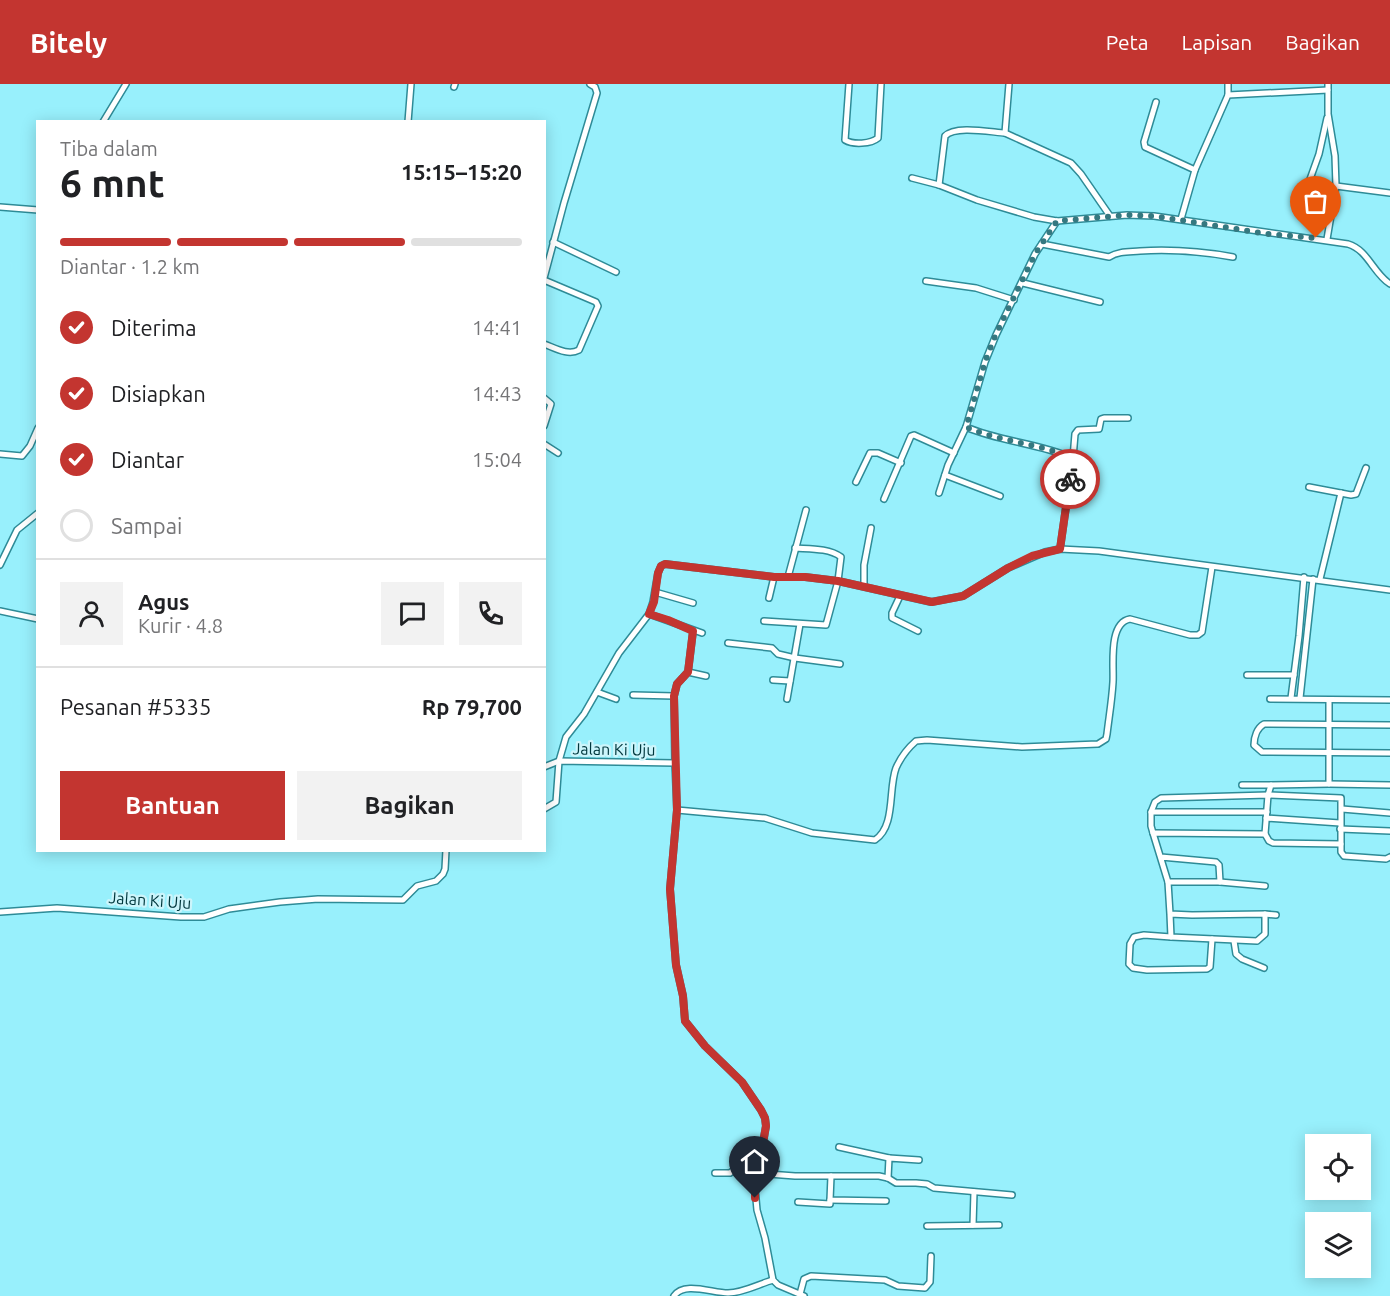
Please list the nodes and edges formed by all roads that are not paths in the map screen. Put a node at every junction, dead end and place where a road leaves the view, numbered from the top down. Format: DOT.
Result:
graph roads {
  1 [pos="126,84"];
  2 [pos="411,84"];
  3 [pos="590,84"];
  4 [pos="849,84"];
  5 [pos="881,84"];
  6 [pos="1009,84"];
  7 [pos="1228,84"];
  8 [pos="1250,84"];
  9 [pos="1328,87"];
  10 [pos="1250,93"];
  11 [pos="1228,95"];
  12 [pos="1156,102"];
  13 [pos="1328,114"];
  14 [pos="104,120"];
  15 [pos="408,120"];
  16 [pos="1005,133"];
  17 [pos="1195,170"];
  18 [pos="912,178"];
  19 [pos="939,184"];
  20 [pos="1336,186"];
  21 [pos="1390,194"];
  22 [pos="1335,200"];
  23 [pos="0,207"];
  24 [pos="36,210"];
  25 [pos="1110,216"];
  26 [pos="1181,219"];
  27 [pos="1057,221"];
  28 [pos="1327,239"];
  29 [pos="553,242"];
  30 [pos="1042,244"];
  31 [pos="1233,257"];
  32 [pos="546,271"];
  33 [pos="616,272"];
  34 [pos="546,280"];
  35 [pos="926,281"];
  36 [pos="1023,283"];
  37 [pos="1390,284"];
  38 [pos="1014,300"];
  39 [pos="1100,302"];
  40 [pos="546,345"];
  41 [pos="546,400"];
  42 [pos="1128,418"];
  43 [pos="546,420"];
  44 [pos="966,427"];
  45 [pos="36,432"];
  46 [pos="546,445"];
  47 [pos="558,453"];
  48 [pos="954,453"];
  49 [pos="0,454"];
  50 [pos="1073,458"];
  51 [pos="901,463"];
  52 [pos="1366,468"];
  53 [pos="945,475"];
  54 [pos="856,482"];
  55 [pos="1309,488"];
  56 [pos="939,494"];
  57 [pos="1341,494"];
  58 [pos="1000,496"];
  59 [pos="884,499"];
  60 [pos="806,510"];
  61 [pos="36,515"];
  62 [pos="871,528"];
  63 [pos="795,548"];
  64 [pos="1060,549"];
  65 [pos="0,565"];
  66 [pos="1212,567"];
  67 [pos="774,577"];
  68 [pos="788,577"];
  69 [pos="1304,577"];
  70 [pos="1313,579"];
  71 [pos="1320,579"];
  72 [pos="838,581"];
  73 [pos="864,586"];
  74 [pos="1390,590"];
  75 [pos="655,592"];
  76 [pos="900,596"];
  77 [pos="769,598"];
  78 [pos="693,603"];
  79 [pos="0,610"];
  80 [pos="649,614"];
  81 [pos="36,619"];
  82 [pos="764,621"];
  83 [pos="800,624"];
  84 [pos="693,631"];
  85 [pos="918,631"];
  86 [pos="702,633"];
  87 [pos="728,643"];
  88 [pos="795,658"];
  89 [pos="840,664"];
  90 [pos="688,672"];
  91 [pos="1247,675"];
  92 [pos="1294,675"];
  93 [pos="706,676"];
  94 [pos="773,680"];
  95 [pos="790,681"];
  96 [pos="597,692"];
  97 [pos="633,695"];
  98 [pos="674,696"];
  99 [pos="1291,698"];
  100 [pos="1300,698"];
  101 [pos="616,699"];
  102 [pos="787,699"];
  103 [pos="1270,699"];
  104 [pos="1329,699"];
  105 [pos="1390,699"];
  106 [pos="1328,724"];
  107 [pos="1390,725"];
  108 [pos="1390,753"];
  109 [pos="1328,754"];
  110 [pos="559,761"];
  111 [pos="675,763"];
  112 [pos="546,766"];
  113 [pos="1329,784"];
  114 [pos="1242,785"];
  115 [pos="1271,785"];
  116 [pos="1390,785"];
  117 [pos="1268,795"];
  118 [pos="546,808"];
  119 [pos="1341,809"];
  120 [pos="677,810"];
  121 [pos="1151,812"];
  122 [pos="1390,813"];
  123 [pos="1266,815"];
  124 [pos="1340,826"];
  125 [pos="1390,831"];
  126 [pos="1153,833"];
  127 [pos="1265,834"];
  128 [pos="1341,844"];
  129 [pos="446,852"];
  130 [pos="1161,857"];
  131 [pos="1390,857"];
  132 [pos="1168,882"];
  133 [pos="1220,882"];
  134 [pos="1265,885"];
  135 [pos="0,912"];
  136 [pos="1170,914"];
  137 [pos="1265,915"];
  138 [pos="1276,915"];
  139 [pos="1171,937"];
  140 [pos="1212,939"];
  141 [pos="1234,941"];
  142 [pos="1264,969"];
  143 [pos="839,1147"];
  144 [pos="890,1158"];
  145 [pos="919,1160"];
  146 [pos="759,1165"];
  147 [pos="715,1173"];
  148 [pos="757,1173"];
  149 [pos="831,1176"];
  150 [pos="888,1178"];
  151 [pos="974,1192"];
  152 [pos="1012,1195"];
  153 [pos="830,1200"];
  154 [pos="886,1201"];
  155 [pos="798,1202"];
  156 [pos="973,1225"];
  157 [pos="999,1225"];
  158 [pos="927,1226"];
  159 [pos="931,1256"];
  160 [pos="773,1280"];
  161 [pos="802,1295"];
  162 [pos="674,1296"];
  1 -- 14 [label="street"];
  2 -- 15 [label="street"];
  3 -- 29 [label="street"];
  4 -- 5 [label="street"];
  6 -- 16 [label="street"];
  7 -- 11 [label="street"];
  8 -- 10 [label="street"];
  9 -- 10 [label="street"];
  9 -- 13 [label="street"];
  10 -- 11 [label="street"];
  11 -- 17 [label="street"];
  12 -- 17 [label="street"];
  13 -- 20 [label="street"];
  13 -- 22 [label="street"];
  16 -- 19 [label="street"];
  16 -- 25 [label="street"];
  17 -- 26 [label="street"];
  18 -- 19 [label="street"];
  19 -- 27 [label="street"];
  20 -- 21 [label="street"];
  20 -- 22 [label="street"];
  22 -- 28 [label="street"];
  23 -- 24 [label="street"];
  25 -- 26 [label="street"];
  25 -- 27 [label="street"];
  26 -- 28 [label="street"];
  27 -- 30 [label="street"];
  28 -- 37 [label="street"];
  29 -- 32 [label="street"];
  29 -- 33 [label="street"];
  30 -- 31 [label="street"];
  30 -- 36 [label="street"];
  34 -- 40 [label="street"];
  35 -- 38 [label="street"];
  36 -- 38 [label="street"];
  36 -- 39 [label="street"];
  38 -- 44 [label="street"];
  41 -- 43 [label="street"];
  42 -- 50 [label="street"];
  44 -- 48 [label="street"];
  44 -- 50 [label="street"];
  45 -- 49 [label="street"];
  46 -- 47 [label="street"];
  48 -- 51 [label="street"];
  48 -- 53 [label="street"];
  50 -- 64 [label="street"];
  51 -- 54 [label="street"];
  51 -- 59 [label="street"];
  52 -- 57 [label="street"];
  53 -- 56 [label="street"];
  53 -- 58 [label="street"];
  55 -- 57 [label="street"];
  57 -- 71 [label="street"];
  60 -- 63 [label="street"];
  61 -- 65 [label="street"];
  62 -- 73 [label="street"];
  63 -- 68 [label="street"];
  63 -- 72 [label="street"];
  64 -- 66 [label="street"];
  64 -- 76 [label="street"];
  66 -- 69 [label="street"];
  66 -- 120 [label="street"];
  67 -- 68 [label="street"];
  67 -- 75 [label="street"];
  67 -- 77 [label="street"];
  68 -- 72 [label="street"];
  69 -- 70 [label="street"];
  69 -- 92 [label="street"];
  70 -- 71 [label="street"];
  70 -- 100 [label="street"];
  71 -- 74 [label="street"];
  72 -- 73 [label="street"];
  72 -- 83 [label="street"];
  73 -- 76 [label="street"];
  75 -- 78 [label="street"];
  75 -- 80 [label="street"];
  76 -- 85 [label="street"];
  79 -- 81 [label="street"];
  80 -- 84 [label="street"];
  80 -- 96 [label="street"];
  82 -- 83 [label="street"];
  83 -- 88 [label="street"];
  84 -- 86 [label="street"];
  84 -- 90 [label="street"];
  87 -- 88 [label="street"];
  88 -- 89 [label="street"];
  88 -- 95 [label="street"];
  90 -- 93 [label="street"];
  90 -- 98 [label="street"];
  91 -- 92 [label="street"];
  92 -- 99 [label="street"];
  94 -- 95 [label="street"];
  95 -- 102 [label="street"];
  96 -- 101 [label="street"];
  96 -- 110 [label="street"];
  97 -- 98 [label="street"];
  98 -- 111 [label="street"];
  99 -- 100 [label="street"];
  99 -- 103 [label="street"];
  100 -- 104 [label="street"];
  104 -- 105 [label="street"];
  104 -- 106 [label="street"];
  106 -- 107 [label="street"];
  106 -- 109 [label="street"];
  106 -- 109 [label="street"];
  108 -- 109 [label="street"];
  109 -- 113 [label="street"];
  110 -- 111 [label="street, Jalan Ki Uju"];
  110 -- 112 [label="street"];
  110 -- 118 [label="street, Jalan Ki Uju"];
  111 -- 120 [label="street, Jalan Ki Uju"];
  113 -- 115 [label="street"];
  113 -- 116 [label="street"];
  114 -- 115 [label="street"];
  115 -- 117 [label="street"];
  117 -- 119 [label="street"];
  117 -- 121 [label="street"];
  117 -- 123 [label="street"];
  119 -- 122 [label="street"];
  119 -- 124 [label="street"];
  120 -- 146 [label="street, Jalan Ki Uju"];
  121 -- 123 [label="street"];
  121 -- 126 [label="street"];
  123 -- 124 [label="street"];
  123 -- 127 [label="street"];
  124 -- 125 [label="street"];
  124 -- 128 [label="street"];
  126 -- 127 [label="street"];
  126 -- 130 [label="street"];
  127 -- 128 [label="street"];
  128 -- 131 [label="street"];
  129 -- 135 [label="street, Jalan Ki Uju"];
  130 -- 132 [label="street"];
  130 -- 133 [label="street"];
  132 -- 133 [label="street"];
  132 -- 136 [label="street"];
  133 -- 134 [label="street"];
  136 -- 137 [label="street"];
  136 -- 139 [label="street"];
  137 -- 138 [label="street"];
  137 -- 141 [label="street"];
  139 -- 140 [label="street"];
  139 -- 140 [label="street"];
  140 -- 141 [label="street"];
  141 -- 142 [label="street"];
  143 -- 144 [label="street"];
  144 -- 145 [label="street"];
  144 -- 150 [label="street"];
  146 -- 147 [label="street"];
  146 -- 148 [label="street, Jalan Ki Uju"];
  148 -- 149 [label="street"];
  148 -- 160 [label="street, Jalan Ki Uju"];
  149 -- 150 [label="street"];
  149 -- 153 [label="street"];
  150 -- 151 [label="street"];
  151 -- 152 [label="street"];
  151 -- 156 [label="street"];
  153 -- 154 [label="street"];
  153 -- 155 [label="street"];
  156 -- 157 [label="street"];
  156 -- 158 [label="street"];
  159 -- 161 [label="street"];
  160 -- 161 [label="street"];
  160 -- 162 [label="street"];
}
